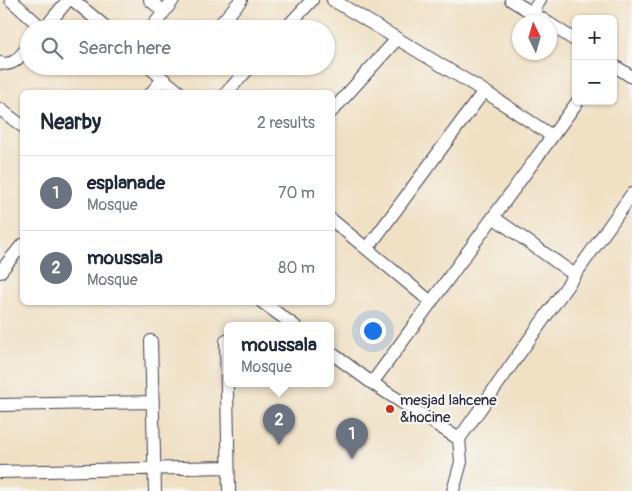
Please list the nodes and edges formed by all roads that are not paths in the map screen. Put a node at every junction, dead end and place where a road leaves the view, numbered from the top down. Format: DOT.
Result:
graph roads {
  1 [pos="11,0"];
  2 [pos="68,0"];
  3 [pos="73,0"];
  4 [pos="150,0"];
  5 [pos="173,0"];
  6 [pos="241,0"];
  7 [pos="312,0"];
  8 [pos="333,0"];
  9 [pos="511,0"];
  10 [pos="540,0"];
  11 [pos="164,12"];
  12 [pos="532,13"];
  13 [pos="535,15"];
  14 [pos="34,20"];
  15 [pos="51,20"];
  16 [pos="97,20"];
  17 [pos="158,20"];
  18 [pos="224,20"];
  19 [pos="294,20"];
  20 [pos="557,29"];
  21 [pos="572,38"];
  22 [pos="397,40"];
  23 [pos="20,56"];
  24 [pos="0,64"];
  25 [pos="617,68"];
  26 [pos="158,75"];
  27 [pos="243,75"];
  28 [pos="632,77"];
  29 [pos="163,80"];
  30 [pos="154,90"];
  31 [pos="176,90"];
  32 [pos="229,90"];
  33 [pos="484,91"];
  34 [pos="575,105"];
  35 [pos="335,107"];
  36 [pos="0,109"];
  37 [pos="20,124"];
  38 [pos="552,136"];
  39 [pos="632,194"];
  40 [pos="493,217"];
  41 [pos="335,223"];
  42 [pos="20,247"];
  43 [pos="367,250"];
  44 [pos="0,272"];
  45 [pos="575,276"];
  46 [pos="431,302"];
  47 [pos="266,305"];
  48 [pos="290,322"];
  49 [pos="151,341"];
  50 [pos="334,355"];
  51 [pos="372,383"];
  52 [pos="227,387"];
  53 [pos="153,402"];
  54 [pos="0,405"];
  55 [pos="459,439"];
  56 [pos="228,467"];
  57 [pos="154,469"];
  58 [pos="0,472"];
  59 [pos="155,491"];
  60 [pos="229,491"];
  61 [pos="453,491"];
  1 -- 14 [label="street"];
  2 -- 15 [label="street"];
  3 -- 16 [label="street"];
  4 -- 11 [label="street"];
  5 -- 11 [label="street"];
  6 -- 18 [label="street"];
  7 -- 19 [label="street"];
  8 -- 22 [label="street"];
  9 -- 12 [label="street"];
  10 -- 12 [label="street"];
  11 -- 17 [label="street"];
  12 -- 13 [label="street"];
  20 -- 21 [label="street"];
  22 -- 33 [label="street"];
  22 -- 35 [label="street"];
  23 -- 24 [label="street"];
  25 -- 28 [label="street"];
  26 -- 29 [label="street"];
  27 -- 32 [label="street"];
  29 -- 30 [label="street"];
  29 -- 31 [label="street"];
  33 -- 38 [label="street"];
  33 -- 43 [label="street"];
  34 -- 38 [label="street"];
  36 -- 37 [label="street"];
  38 -- 40 [label="street"];
  39 -- 45 [label="street"];
  40 -- 45 [label="street"];
  40 -- 46 [label="street"];
  41 -- 43 [label="street"];
  42 -- 44 [label="street"];
  43 -- 46 [label="street"];
  45 -- 55 [label="street"];
  46 -- 51 [label="street"];
  47 -- 48 [label="street"];
  49 -- 53 [label="street"];
  50 -- 51 [label="street"];
  51 -- 55 [label="street"];
  52 -- 56 [label="street"];
  53 -- 54 [label="street"];
  53 -- 57 [label="street"];
  55 -- 61 [label="street"];
  56 -- 57 [label="street"];
  56 -- 60 [label="street"];
  57 -- 58 [label="street"];
  57 -- 59 [label="street"];
}
